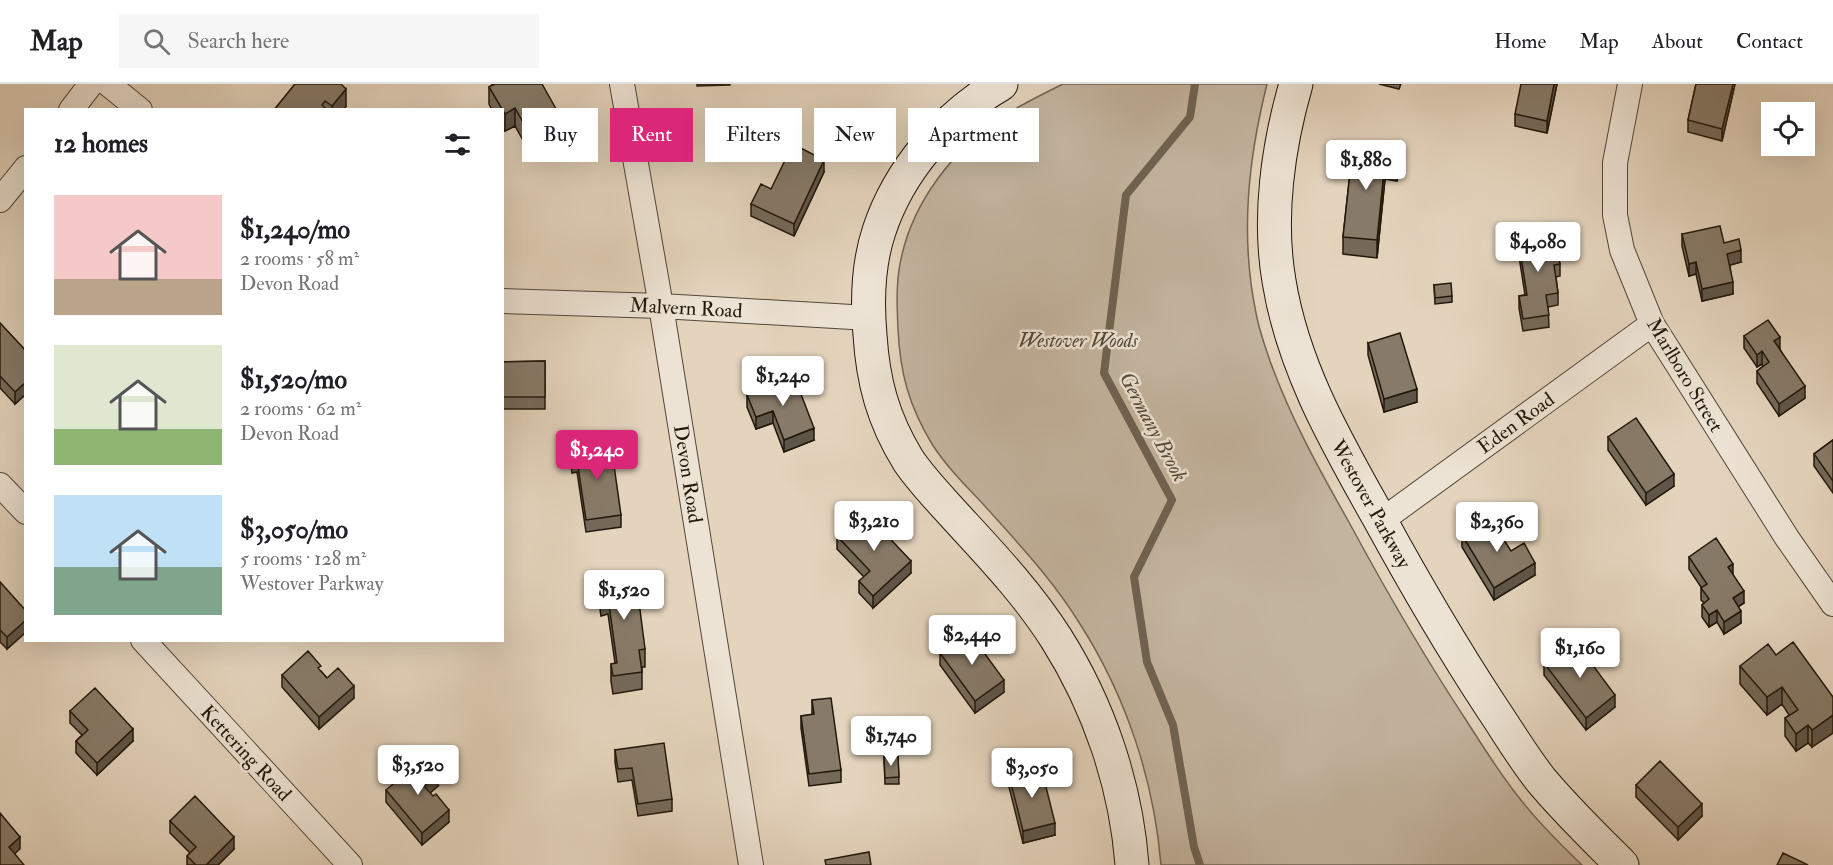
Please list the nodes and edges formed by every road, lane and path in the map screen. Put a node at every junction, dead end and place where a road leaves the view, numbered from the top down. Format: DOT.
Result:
graph roads {
  1 [pos="91,84"];
  2 [pos="108,84"];
  3 [pos="622,84"];
  4 [pos="1001,84"];
  5 [pos="1296,84"];
  6 [pos="1630,84"];
  7 [pos="73,108"];
  8 [pos="138,108"];
  9 [pos="24,171"];
  10 [pos="0,201"];
  11 [pos="504,301"];
  12 [pos="661,306"];
  13 [pos="868,318"];
  14 [pos="1652,324"];
  15 [pos="0,484"];
  16 [pos="24,510"];
  17 [pos="1380,521"];
  18 [pos="1833,604"];
  19 [pos="145,642"];
  20 [pos="350,865"];
  21 [pos="752,865"];
  22 [pos="1132,865"];
  23 [pos="1622,865"];
  1 -- 7 [label="street"];
  2 -- 8 [label="street"];
  3 -- 12 [label="street, Devon Road"];
  4 -- 13 [label="street"];
  5 -- 17 [label="street, Westover Parkway"];
  6 -- 14 [label="street, Marlboro Street"];
  9 -- 10 [label="street"];
  11 -- 12 [label="street, Malvern Road"];
  12 -- 13 [label="street, Malvern Road"];
  12 -- 21 [label="street, Devon Road"];
  13 -- 22 [label="street"];
  14 -- 17 [label="street, Eden Road"];
  14 -- 18 [label="street, Marlboro Street"];
  15 -- 16 [label="street"];
  17 -- 23 [label="street, Westover Parkway"];
  19 -- 20 [label="street, Kettering Road"];
}
